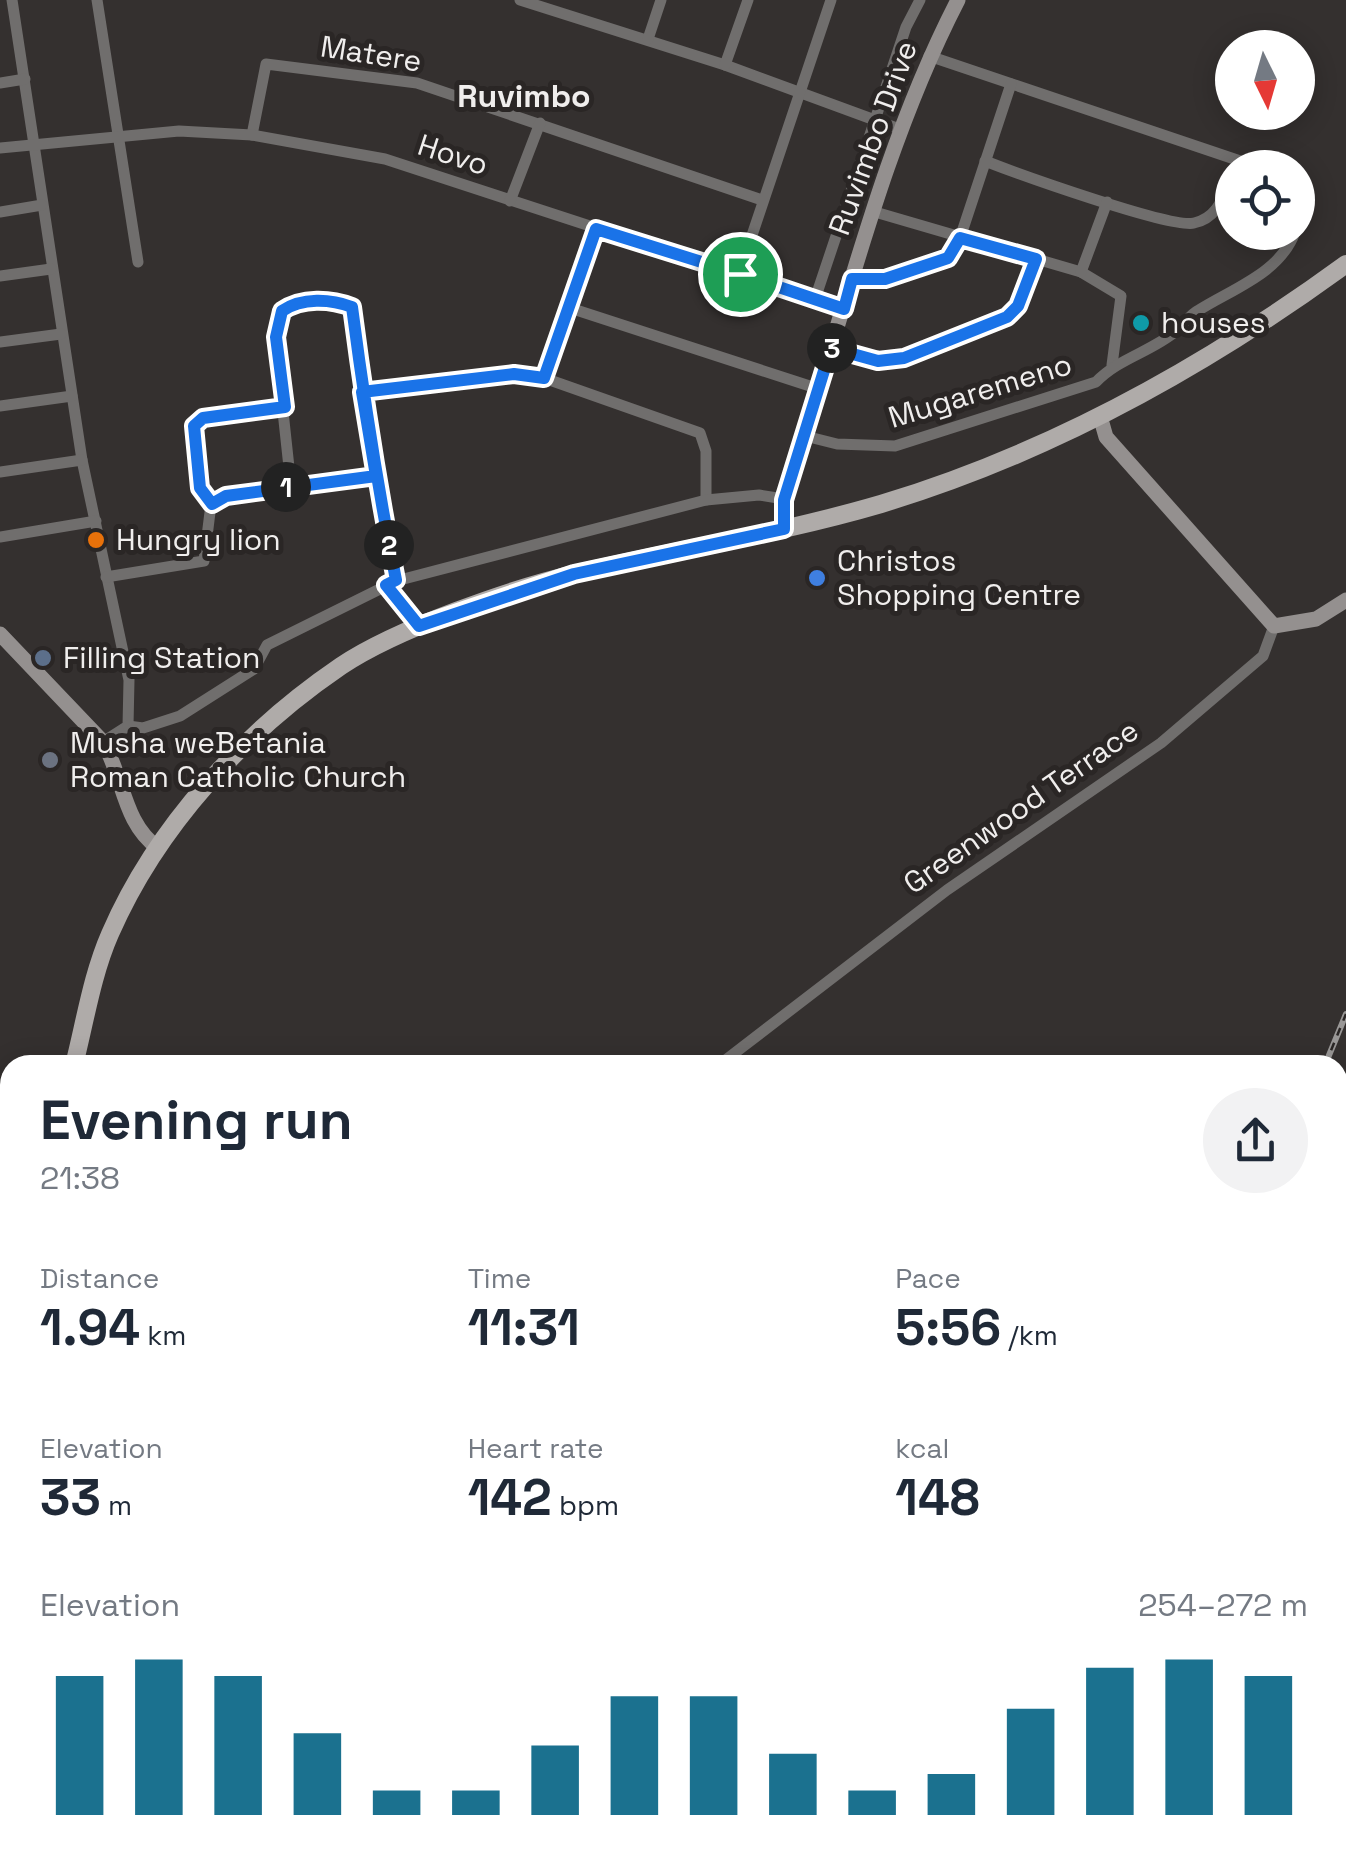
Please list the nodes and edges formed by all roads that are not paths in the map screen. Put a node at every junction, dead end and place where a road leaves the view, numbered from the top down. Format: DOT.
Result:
graph roads {
  1 [pos="97,0"];
  2 [pos="520,0"];
  3 [pos="661,0"];
  4 [pos="748,0"];
  5 [pos="831,0"];
  6 [pos="920,0"];
  7 [pos="958,0"];
  8 [pos="13,6"];
  9 [pos="0,15"];
  10 [pos="648,38"];
  11 [pos="929,56"];
  12 [pos="725,65"];
  13 [pos="25,79"];
  14 [pos="0,83"];
  15 [pos="1011,84"];
  16 [pos="802,91"];
  17 [pos="875,120"];
  18 [pos="540,122"];
  19 [pos="902,130"];
  20 [pos="252,135"];
  21 [pos="120,138"];
  22 [pos="32,142"];
  23 [pos="0,148"];
  24 [pos="1215,155"];
  25 [pos="985,161"];
  26 [pos="510,200"];
  27 [pos="762,200"];
  28 [pos="1107,202"];
  29 [pos="42,205"];
  30 [pos="0,212"];
  31 [pos="875,212"];
  32 [pos="1215,212"];
  33 [pos="596,229"];
  34 [pos="960,238"];
  35 [pos="1288,250"];
  36 [pos="1036,259"];
  37 [pos="138,262"];
  38 [pos="1346,264"];
  39 [pos="50,269"];
  40 [pos="1081,272"];
  41 [pos="740,274"];
  42 [pos="0,276"];
  43 [pos="852,279"];
  44 [pos="815,300"];
  45 [pos="570,308"];
  46 [pos="844,309"];
  47 [pos="61,334"];
  48 [pos="0,342"];
  49 [pos="831,348"];
  50 [pos="1112,366"];
  51 [pos="544,378"];
  52 [pos="819,388"];
  53 [pos="362,392"];
  54 [pos="72,396"];
  55 [pos="0,406"];
  56 [pos="285,407"];
  57 [pos="1100,416"];
  58 [pos="805,436"];
  59 [pos="82,460"];
  60 [pos="0,472"];
  61 [pos="376,476"];
  62 [pos="291,486"];
  63 [pos="706,500"];
  64 [pos="784,500"];
  65 [pos="212,504"];
  66 [pos="96,521"];
  67 [pos="784,529"];
  68 [pos="0,537"];
  69 [pos="106,577"];
  70 [pos="391,583"];
  71 [pos="1346,600"];
  72 [pos="419,626"];
  73 [pos="1274,626"];
  74 [pos="0,634"];
  75 [pos="128,726"];
  76 [pos="103,742"];
  77 [pos="158,848"];
  78 [pos="77,1055"];
  79 [pos="732,1055"];
  1 -- 21 [label="street"];
  2 -- 10 [label="street"];
  3 -- 10 [label="street"];
  4 -- 12 [label="street"];
  5 -- 16 [label="street"];
  6 -- 17 [label="street"];
  7 -- 11 [label="street, Ruvimbo Drive"];
  8 -- 9 [label="street"];
  8 -- 13 [label="street"];
  10 -- 12 [label="street"];
  11 -- 15 [label="street"];
  11 -- 19 [label="street, Ruvimbo Drive"];
  12 -- 16 [label="street"];
  13 -- 14 [label="street"];
  13 -- 22 [label="street"];
  15 -- 24 [label="street"];
  15 -- 25 [label="street"];
  16 -- 17 [label="street"];
  16 -- 27 [label="street"];
  17 -- 19 [label="street"];
  17 -- 44 [label="street"];
  18 -- 20 [label="street, Matere"];
  18 -- 26 [label="street"];
  18 -- 27 [label="street, Matere"];
  19 -- 31 [label="street, Ruvimbo Drive"];
  20 -- 21 [label="street, Hovo"];
  20 -- 26 [label="street, Hovo"];
  21 -- 22 [label="street, Hovo"];
  21 -- 37 [label="street"];
  22 -- 23 [label="street, Hovo"];
  22 -- 29 [label="street"];
  25 -- 28 [label="street"];
  25 -- 34 [label="street"];
  26 -- 33 [label="street, Hovo"];
  27 -- 41 [label="street"];
  28 -- 32 [label="street"];
  28 -- 40 [label="street"];
  29 -- 30 [label="street"];
  29 -- 39 [label="street"];
  31 -- 34 [label="street"];
  31 -- 43 [label="street, Ruvimbo Drive"];
  33 -- 41 [label="street, Hovo"];
  33 -- 45 [label="street"];
  34 -- 36 [label="street"];
  34 -- 43 [label="street"];
  35 -- 50 [label="street, Mugaremeno"];
  36 -- 40 [label="street"];
  36 -- 49 [label="street"];
  38 -- 57 [label="main road"];
  39 -- 42 [label="street"];
  39 -- 47 [label="street"];
  40 -- 50 [label="street"];
  41 -- 44 [label="street, Hovo"];
  43 -- 46 [label="street, Ruvimbo Drive"];
  44 -- 46 [label="street, Hovo"];
  45 -- 51 [label="street"];
  45 -- 52 [label="street"];
  46 -- 49 [label="street, Ruvimbo Drive"];
  47 -- 48 [label="street"];
  47 -- 54 [label="street"];
  49 -- 52 [label="street, Ruvimbo Drive"];
  50 -- 58 [label="street, Mugaremeno"];
  51 -- 53 [label="street"];
  51 -- 63 [label="street"];
  52 -- 58 [label="street, Ruvimbo Drive"];
  53 -- 56 [label="street"];
  53 -- 61 [label="street"];
  54 -- 55 [label="street"];
  54 -- 59 [label="street"];
  56 -- 62 [label="street"];
  56 -- 65 [label="street"];
  57 -- 67 [label="main road"];
  57 -- 73 [label="street"];
  58 -- 64 [label="street, Ruvimbo Drive"];
  59 -- 60 [label="street"];
  59 -- 66 [label="street"];
  61 -- 62 [label="street"];
  61 -- 70 [label="street"];
  62 -- 65 [label="street"];
  63 -- 64 [label="street"];
  63 -- 70 [label="street"];
  64 -- 67 [label="street, Ruvimbo Drive"];
  65 -- 69 [label="street"];
  66 -- 68 [label="street"];
  66 -- 69 [label="street"];
  67 -- 72 [label="main road"];
  69 -- 75 [label="street"];
  70 -- 72 [label="street"];
  70 -- 75 [label="street"];
  71 -- 73 [label="street"];
  72 -- 77 [label="main road"];
  73 -- 79 [label="street, Greenwood Terrace"];
  74 -- 76 [label="street"];
  75 -- 76 [label="street"];
  76 -- 77 [label="street"];
  77 -- 78 [label="main road"];
}
